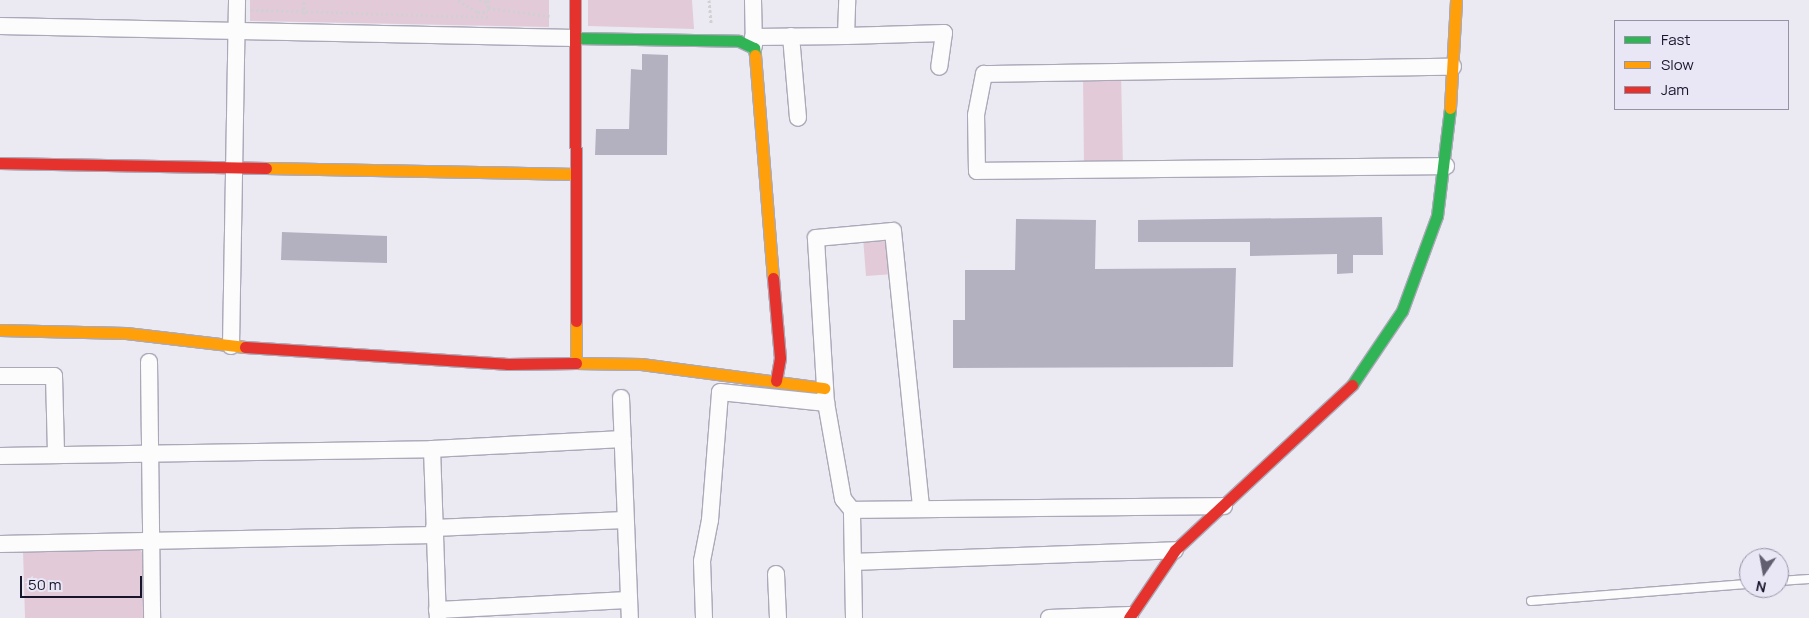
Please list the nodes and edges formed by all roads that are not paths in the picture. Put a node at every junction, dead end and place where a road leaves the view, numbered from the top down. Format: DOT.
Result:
graph roads {
  1 [pos="237,0"];
  2 [pos="575,0"];
  3 [pos="753,0"];
  4 [pos="847,0"];
  5 [pos="1456,0"];
  6 [pos="0,26"];
  7 [pos="236,33"];
  8 [pos="791,36"];
  9 [pos="846,36"];
  10 [pos="575,38"];
  11 [pos="754,42"];
  12 [pos="939,67"];
  13 [pos="1452,67"];
  14 [pos="798,118"];
  15 [pos="0,163"];
  16 [pos="1446,166"];
  17 [pos="235,169"];
  18 [pos="576,174"];
  19 [pos="0,330"];
  20 [pos="232,346"];
  21 [pos="149,362"];
  22 [pos="576,363"];
  23 [pos="0,376"];
  24 [pos="776,380"];
  25 [pos="825,395"];
  26 [pos="621,398"];
  27 [pos="623,438"];
  28 [pos="432,448"];
  29 [pos="150,453"];
  30 [pos="56,455"];
  31 [pos="0,456"];
  32 [pos="1224,506"];
  33 [pos="921,509"];
  34 [pos="852,510"];
  35 [pos="625,520"];
  36 [pos="434,531"];
  37 [pos="150,541"];
  38 [pos="0,544"];
  39 [pos="1175,550"];
  40 [pos="853,562"];
  41 [pos="776,574"];
  42 [pos="1809,579"];
  43 [pos="1789,580"];
  44 [pos="1739,585"];
  45 [pos="629,600"];
  46 [pos="1531,601"];
  47 [pos="437,614"];
  48 [pos="1129,617"];
  49 [pos="152,618"];
  50 [pos="630,618"];
  51 [pos="704,618"];
  52 [pos="778,618"];
  53 [pos="854,618"];
  54 [pos="1049,618"];
  1 -- 7 [label="street"];
  2 -- 10 [label="street"];
  3 -- 11 [label="street"];
  4 -- 9 [label="street"];
  5 -- 13 [label="street"];
  6 -- 7 [label="street"];
  7 -- 10 [label="street"];
  7 -- 17 [label="street"];
  8 -- 9 [label="street"];
  8 -- 11 [label="street"];
  8 -- 14 [label="street"];
  9 -- 12 [label="street"];
  10 -- 11 [label="street"];
  10 -- 18 [label="street"];
  11 -- 24 [label="street"];
  13 -- 16 [label="street"];
  13 -- 16 [label="street"];
  15 -- 17 [label="street"];
  16 -- 32 [label="street"];
  17 -- 18 [label="street"];
  17 -- 20 [label="street"];
  18 -- 22 [label="street"];
  19 -- 20 [label="street"];
  20 -- 22 [label="street"];
  21 -- 29 [label="street"];
  22 -- 24 [label="street"];
  23 -- 30 [label="street"];
  24 -- 25 [label="street"];
  25 -- 33 [label="street"];
  25 -- 34 [label="street"];
  25 -- 51 [label="street"];
  26 -- 27 [label="street"];
  27 -- 28 [label="street"];
  27 -- 35 [label="street"];
  28 -- 29 [label="street"];
  28 -- 36 [label="street"];
  29 -- 30 [label="street"];
  29 -- 37 [label="street"];
  30 -- 31 [label="street"];
  32 -- 33 [label="street"];
  32 -- 39 [label="street"];
  33 -- 34 [label="street"];
  34 -- 40 [label="street"];
  35 -- 36 [label="street"];
  35 -- 45 [label="street"];
  36 -- 37 [label="street"];
  36 -- 47 [label="street"];
  37 -- 38 [label="street"];
  37 -- 49 [label="street"];
  39 -- 40 [label="street"];
  39 -- 48 [label="street"];
  40 -- 53 [label="street"];
  41 -- 52 [label="street"];
  42 -- 43 [label="lane"];
  44 -- 46 [label="lane"];
  45 -- 47 [label="street"];
  45 -- 50 [label="street"];
  48 -- 54 [label="street"];
}
